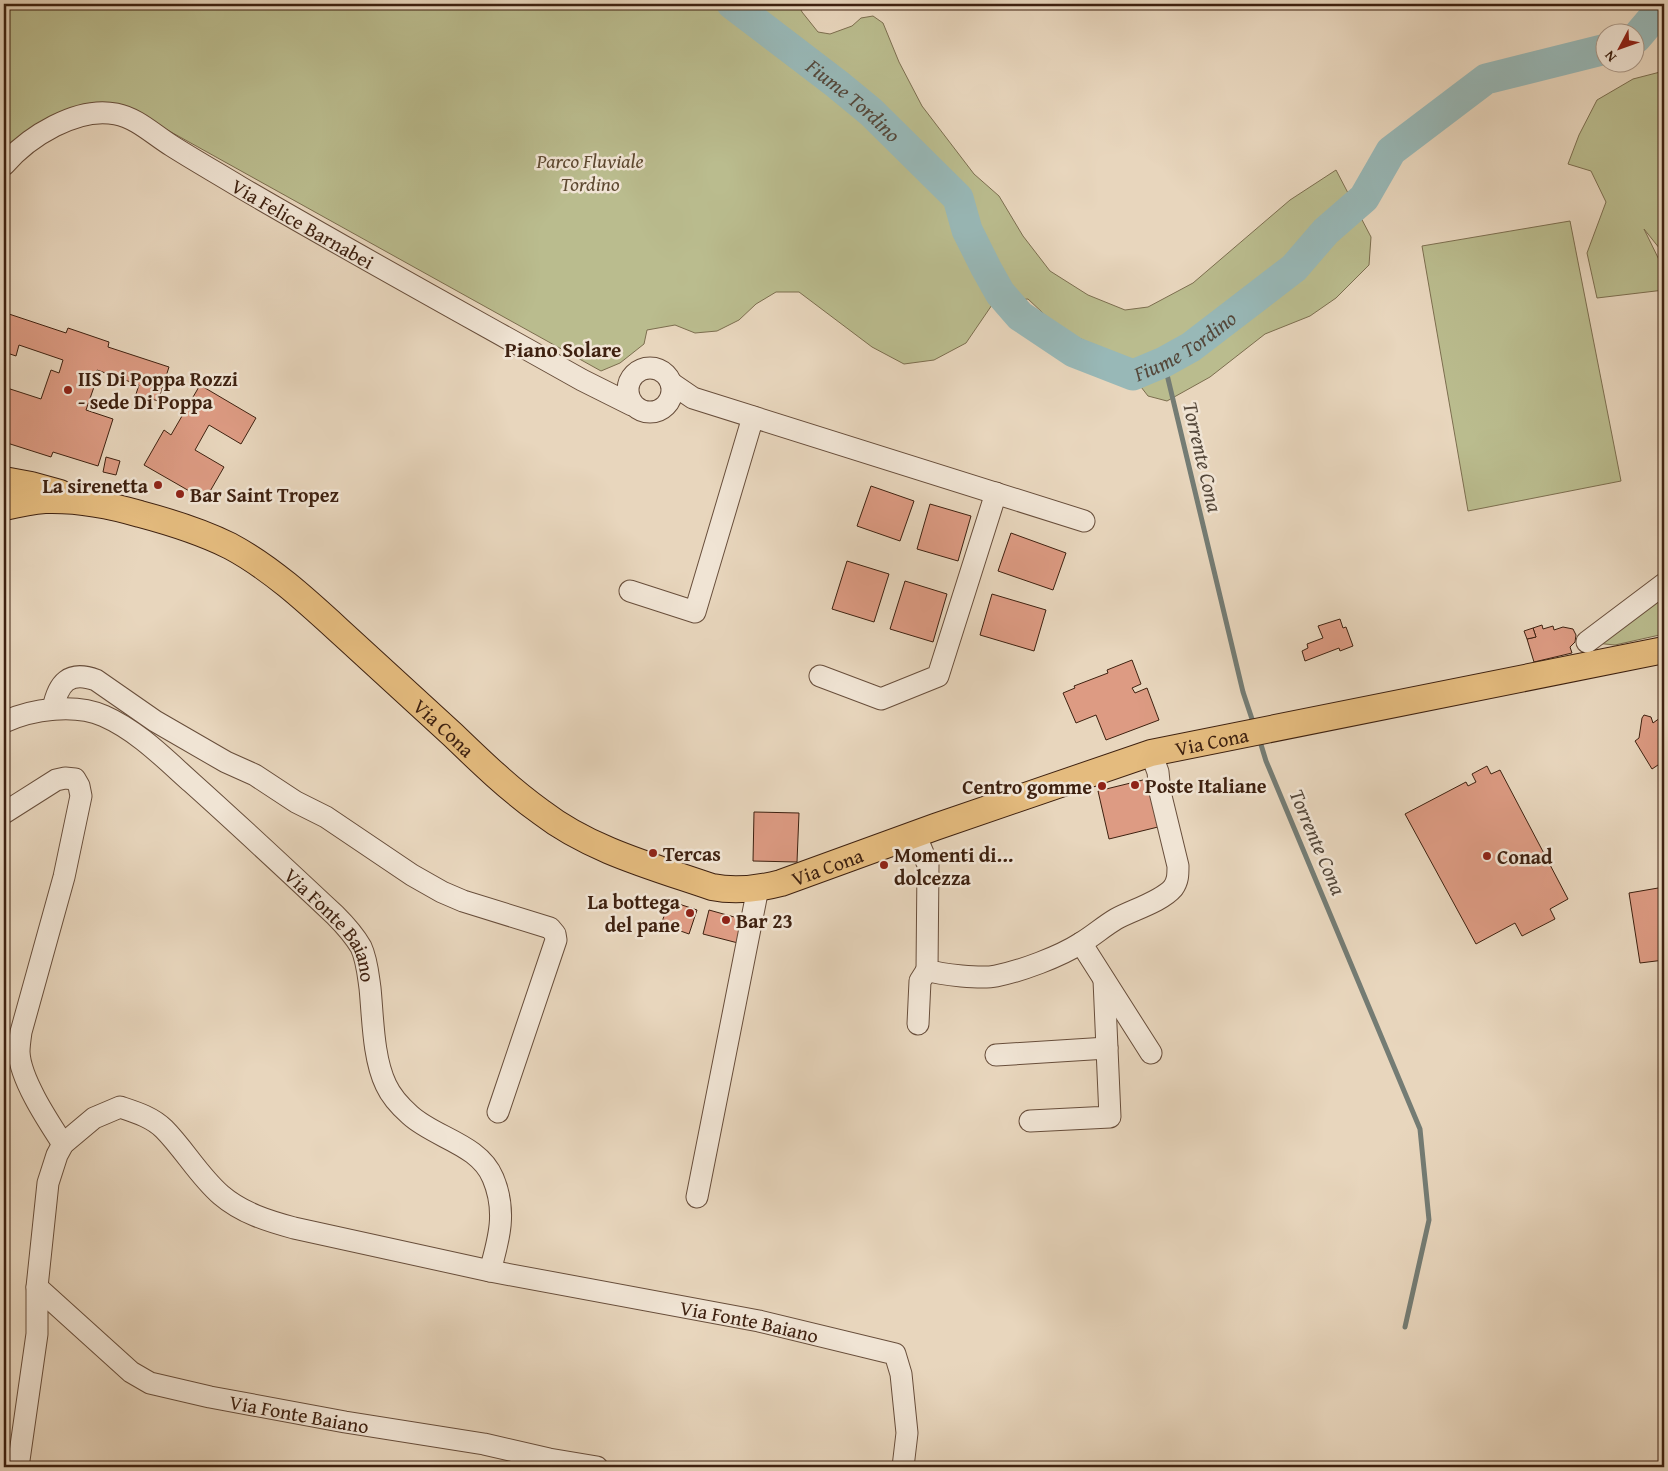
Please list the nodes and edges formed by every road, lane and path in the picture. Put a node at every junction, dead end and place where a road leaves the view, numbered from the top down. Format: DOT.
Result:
graph roads {
  1 [pos="4,166"];
  2 [pos="629,381"];
  3 [pos="606,391"];
  4 [pos="670,392"];
  5 [pos="632,405"];
  6 [pos="753,417"];
  7 [pos="4,480"];
  8 [pos="996,494"];
  9 [pos="86,503"];
  10 [pos="4,507"];
  11 [pos="1084,521"];
  12 [pos="1664,584"];
  13 [pos="630,591"];
  14 [pos="1588,642"];
  15 [pos="1664,650"];
  16 [pos="820,676"];
  17 [pos="53,709"];
  18 [pos="4,722"];
  19 [pos="1158,752"];
  20 [pos="4,813"];
  21 [pos="915,834"];
  22 [pos="758,888"];
  23 [pos="1082,943"];
  24 [pos="927,970"];
  25 [pos="1104,980"];
  26 [pos="918,1024"];
  27 [pos="1107,1048"];
  28 [pos="1151,1053"];
  29 [pos="996,1056"];
  30 [pos="498,1112"];
  31 [pos="1030,1121"];
  32 [pos="63,1144"];
  33 [pos="697,1197"];
  34 [pos="490,1271"];
  35 [pos="37,1286"];
  36 [pos="18,1467"];
  37 [pos="597,1467"];
  38 [pos="903,1467"];
  1 -- 3 [label="street, Via Felice Barnabei"];
  2 -- 3 [label="street"];
  2 -- 4 [label="street"];
  2 -- 5 [label="street"];
  3 -- 5 [label="street, Via Felice Barnabei"];
  4 -- 5 [label="street"];
  4 -- 6 [label="street"];
  6 -- 8 [label="street"];
  6 -- 13 [label="street"];
  7 -- 9 [label="main road, Via Cona"];
  8 -- 11 [label="street"];
  8 -- 16 [label="street"];
  9 -- 10 [label="main road, Via Cona"];
  9 -- 22 [label="main road, Via Cona"];
  12 -- 14 [label="street"];
  15 -- 19 [label="main road, Via Cona"];
  17 -- 18 [label="street, Via Fonte Baiano"];
  17 -- 30 [label="street"];
  17 -- 34 [label="street, Via Fonte Baiano"];
  19 -- 21 [label="main road, Via Cona"];
  19 -- 23 [label="street"];
  20 -- 32 [label="street"];
  21 -- 22 [label="main road, Via Cona"];
  21 -- 24 [label="street"];
  22 -- 33 [label="street"];
  23 -- 24 [label="street"];
  23 -- 25 [label="street"];
  24 -- 26 [label="street"];
  25 -- 27 [label="street"];
  25 -- 28 [label="street"];
  27 -- 29 [label="street"];
  27 -- 31 [label="street"];
  32 -- 34 [label="street, Via Fonte Baiano"];
  32 -- 35 [label="street, Via Fonte Baiano"];
  34 -- 38 [label="street, Via Fonte Baiano"];
  35 -- 36 [label="street, Via Fonte Baiano"];
  35 -- 37 [label="street, Via Fonte Baiano"];
}
